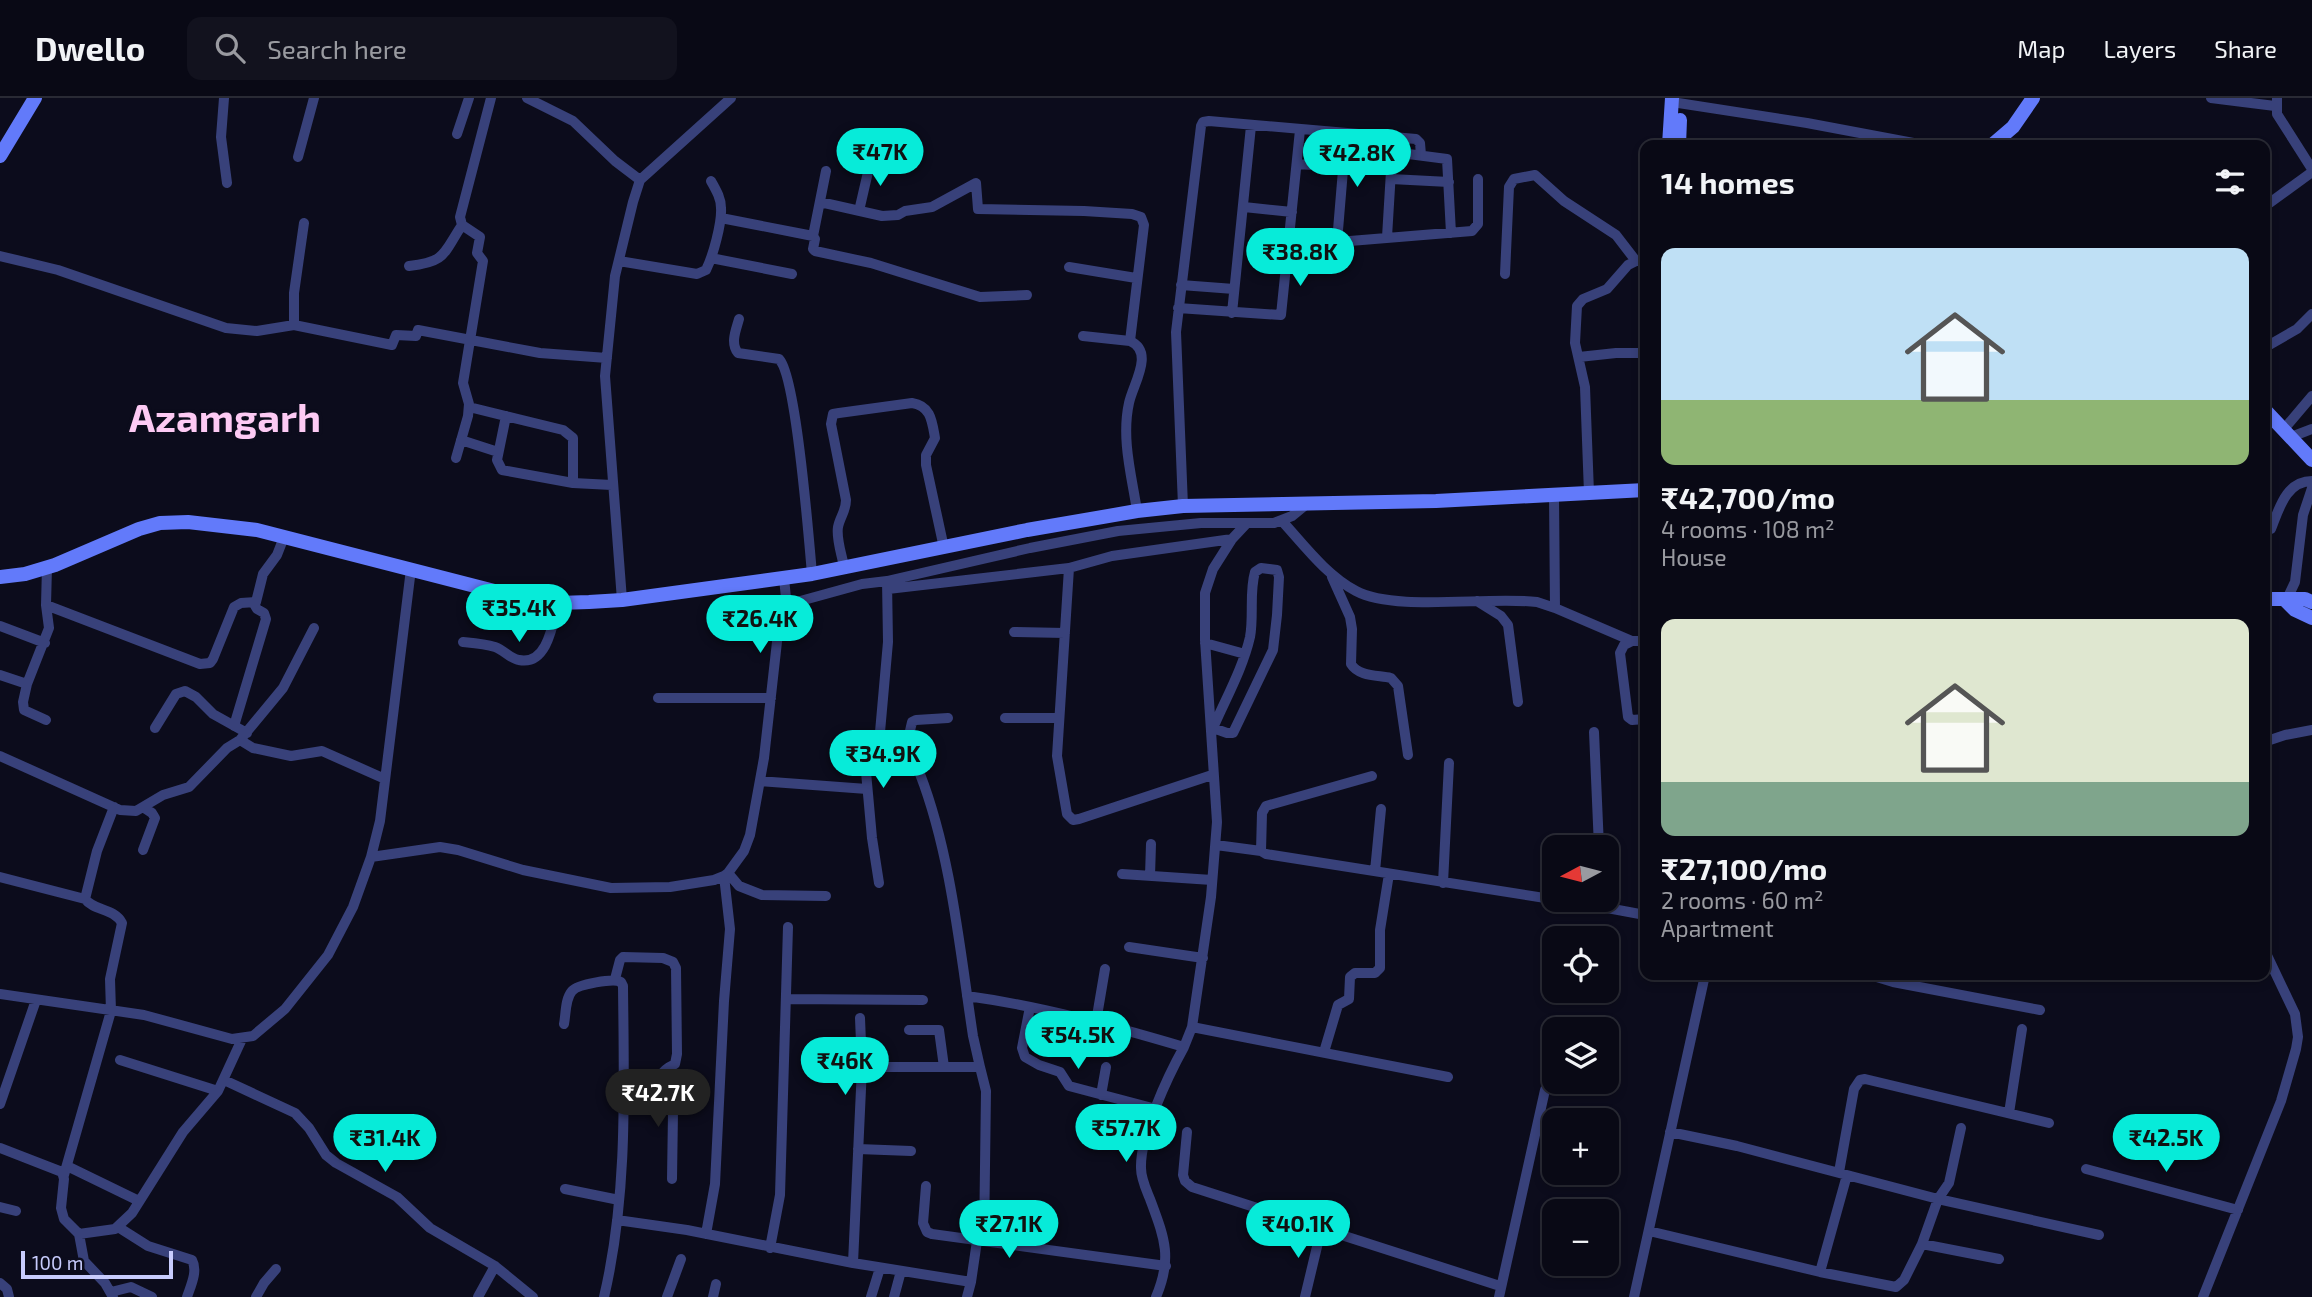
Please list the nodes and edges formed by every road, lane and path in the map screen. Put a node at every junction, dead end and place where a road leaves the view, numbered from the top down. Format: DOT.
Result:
graph roads {
  1 [pos="35,98"];
  2 [pos="224,98"];
  3 [pos="314,98"];
  4 [pos="469,98"];
  5 [pos="491,98"];
  6 [pos="527,98"];
  7 [pos="731,98"];
  8 [pos="2033,98"];
  9 [pos="2211,98"];
  10 [pos="1677,101"];
  11 [pos="2276,102"];
  12 [pos="1251,126"];
  13 [pos="1300,130"];
  14 [pos="457,134"];
  15 [pos="1346,134"];
  16 [pos="1394,138"];
  17 [pos="1670,140"];
  18 [pos="1679,140"];
  19 [pos="1896,140"];
  20 [pos="1998,140"];
  21 [pos="1345,153"];
  22 [pos="1420,155"];
  23 [pos="0,156"];
  24 [pos="1393,156"];
  25 [pos="298,158"];
  26 [pos="871,159"];
  27 [pos="1297,164"];
  28 [pos="1343,167"];
  29 [pos="2312,170"];
  30 [pos="826,171"];
  31 [pos="1391,179"];
  32 [pos="1478,179"];
  33 [pos="640,180"];
  34 [pos="711,181"];
  35 [pos="1449,181"];
  36 [pos="227,183"];
  37 [pos="820,202"];
  38 [pos="2270,202"];
  39 [pos="1244,207"];
  40 [pos="859,211"];
  41 [pos="1292,212"];
  42 [pos="720,218"];
  43 [pos="304,223"];
  44 [pos="462,225"];
  45 [pos="1451,233"];
  46 [pos="813,236"];
  47 [pos="1387,237"];
  48 [pos="1337,242"];
  49 [pos="1289,246"];
  50 [pos="0,256"];
  51 [pos="711,258"];
  52 [pos="619,261"];
  53 [pos="1640,261"];
  54 [pos="409,266"];
  55 [pos="1069,267"];
  56 [pos="792,274"];
  57 [pos="1505,274"];
  58 [pos="1136,278"];
  59 [pos="1181,285"];
  60 [pos="1234,289"];
  61 [pos="1027,295"];
  62 [pos="1178,308"];
  63 [pos="1232,313"];
  64 [pos="2312,314"];
  65 [pos="739,319"];
  66 [pos="294,325"];
  67 [pos="1083,336"];
  68 [pos="472,340"];
  69 [pos="1130,341"];
  70 [pos="2270,345"];
  71 [pos="1640,353"];
  72 [pos="1579,357"];
  73 [pos="607,358"];
  74 [pos="2312,396"];
  75 [pos="469,407"];
  76 [pos="2270,415"];
  77 [pos="506,416"];
  78 [pos="2312,429"];
  79 [pos="2288,433"];
  80 [pos="461,440"];
  81 [pos="498,452"];
  82 [pos="456,458"];
  83 [pos="2312,460"];
  84 [pos="2312,481"];
  85 [pos="573,483"];
  86 [pos="612,485"];
  87 [pos="2312,488"];
  88 [pos="1638,490"];
  89 [pos="1590,493"];
  90 [pos="1554,495"];
  91 [pos="1308,503"];
  92 [pos="1183,506"];
  93 [pos="1137,511"];
  94 [pos="1282,521"];
  95 [pos="1247,523"];
  96 [pos="2271,529"];
  97 [pos="284,537"];
  98 [pos="1232,539"];
  99 [pos="944,548"];
  100 [pos="47,567"];
  101 [pos="844,567"];
  102 [pos="1069,568"];
  103 [pos="411,569"];
  104 [pos="812,573"];
  105 [pos="1331,573"];
  106 [pos="0,577"];
  107 [pos="784,578"];
  108 [pos="887,585"];
  109 [pos="622,600"];
  110 [pos="1476,600"];
  111 [pos="2270,600"];
  112 [pos="2286,601"];
  113 [pos="2312,602"];
  114 [pos="558,603"];
  115 [pos="46,604"];
  116 [pos="254,604"];
  117 [pos="787,608"];
  118 [pos="1555,608"];
  119 [pos="2312,618"];
  120 [pos="0,626"];
  121 [pos="314,628"];
  122 [pos="1014,632"];
  123 [pos="1065,633"];
  124 [pos="1632,641"];
  125 [pos="1640,641"];
  126 [pos="463,642"];
  127 [pos="45,643"];
  128 [pos="1205,643"];
  129 [pos="1245,654"];
  130 [pos="0,676"];
  131 [pos="27,684"];
  132 [pos="658,698"];
  133 [pos="771,698"];
  134 [pos="1518,702"];
  135 [pos="948,718"];
  136 [pos="1005,718"];
  137 [pos="1059,718"];
  138 [pos="1640,719"];
  139 [pos="46,720"];
  140 [pos="234,726"];
  141 [pos="155,728"];
  142 [pos="2312,730"];
  143 [pos="1211,732"];
  144 [pos="1594,732"];
  145 [pos="243,737"];
  146 [pos="2270,740"];
  147 [pos="841,743"];
  148 [pos="907,744"];
  149 [pos="1408,755"];
  150 [pos="0,756"];
  151 [pos="1449,763"];
  152 [pos="1212,775"];
  153 [pos="1372,776"];
  154 [pos="386,779"];
  155 [pos="760,781"];
  156 [pos="867,789"];
  157 [pos="114,807"];
  158 [pos="143,807"];
  159 [pos="1381,809"];
  160 [pos="1598,835"];
  161 [pos="1151,844"];
  162 [pos="1216,845"];
  163 [pos="143,850"];
  164 [pos="1261,851"];
  165 [pos="371,857"];
  166 [pos="1375,871"];
  167 [pos="726,874"];
  168 [pos="1122,874"];
  169 [pos="1388,874"];
  170 [pos="1150,876"];
  171 [pos="0,877"];
  172 [pos="1213,880"];
  173 [pos="880,883"];
  174 [pos="1443,883"];
  175 [pos="826,895"];
  176 [pos="1542,896"];
  177 [pos="85,899"];
  178 [pos="1619,908"];
  179 [pos="1640,914"];
  180 [pos="788,927"];
  181 [pos="1129,947"];
  182 [pos="1203,958"];
  183 [pos="2270,962"];
  184 [pos="1105,969"];
  185 [pos="615,979"];
  186 [pos="1705,980"];
  187 [pos="1886,980"];
  188 [pos="0,994"];
  189 [pos="967,996"];
  190 [pos="786,999"];
  191 [pos="36,1000"];
  192 [pos="923,1000"];
  193 [pos="1030,1007"];
  194 [pos="2040,1010"];
  195 [pos="111,1011"];
  196 [pos="860,1018"];
  197 [pos="1096,1022"];
  198 [pos="564,1024"];
  199 [pos="1192,1027"];
  200 [pos="2022,1029"];
  201 [pos="909,1030"];
  202 [pos="242,1039"];
  203 [pos="1184,1047"];
  204 [pos="1324,1052"];
  205 [pos="120,1060"];
  206 [pos="862,1067"];
  207 [pos="944,1067"];
  208 [pos="980,1067"];
  209 [pos="1106,1067"];
  210 [pos="1448,1077"];
  211 [pos="224,1080"];
  212 [pos="218,1091"];
  213 [pos="1544,1094"];
  214 [pos="1101,1095"];
  215 [pos="625,1097"];
  216 [pos="661,1098"];
  217 [pos="1,1100"];
  218 [pos="1156,1109"];
  219 [pos="2010,1113"];
  220 [pos="2049,1123"];
  221 [pos="1961,1128"];
  222 [pos="1109,1132"];
  223 [pos="1187,1132"];
  224 [pos="1670,1132"];
  225 [pos="1145,1140"];
  226 [pos="0,1147"];
  227 [pos="858,1149"];
  228 [pos="911,1151"];
  229 [pos="2086,1169"];
  230 [pos="65,1170"];
  231 [pos="1843,1173"];
  232 [pos="672,1179"];
  233 [pos="926,1186"];
  234 [pos="565,1189"];
  235 [pos="1938,1199"];
  236 [pos="139,1200"];
  237 [pos="619,1200"];
  238 [pos="0,1207"];
  239 [pos="2238,1210"];
  240 [pos="16,1211"];
  241 [pos="617,1220"];
  242 [pos="118,1227"];
  243 [pos="1321,1230"];
  244 [pos="1649,1231"];
  245 [pos="79,1234"];
  246 [pos="706,1234"];
  247 [pos="2099,1235"];
  248 [pos="980,1241"];
  249 [pos="1922,1244"];
  250 [pos="769,1248"];
  251 [pos="681,1259"];
  252 [pos="1999,1259"];
  253 [pos="853,1264"];
  254 [pos="495,1266"];
  255 [pos="1166,1266"];
  256 [pos="880,1268"];
  257 [pos="276,1269"];
  258 [pos="901,1271"];
  259 [pos="1820,1272"];
  260 [pos="971,1282"];
  261 [pos="0,1283"];
  262 [pos="716,1284"];
  263 [pos="1500,1292"];
  264 [pos="112,1294"];
  265 [pos="9,1297"];
  266 [pos="152,1297"];
  267 [pos="187,1297"];
  268 [pos="256,1297"];
  269 [pos="478,1297"];
  270 [pos="533,1297"];
  271 [pos="604,1297"];
  272 [pos="667,1297"];
  273 [pos="713,1297"];
  274 [pos="871,1297"];
  275 [pos="894,1297"];
  276 [pos="967,1297"];
  277 [pos="1156,1297"];
  278 [pos="1304,1297"];
  279 [pos="1634,1297"];
  280 [pos="2203,1297"];
  1 -- 23 [label="street"];
  2 -- 36 [label="street"];
  3 -- 25 [label="street"];
  4 -- 14 [label="street"];
  5 -- 44 [label="street"];
  6 -- 33 [label="street"];
  7 -- 33 [label="street"];
  8 -- 20 [label="street"];
  9 -- 11 [label="street"];
  10 -- 17 [label="street"];
  10 -- 18 [label="street"];
  10 -- 19 [label="street"];
  11 -- 29 [label="street"];
  12 -- 13 [label="street"];
  12 -- 39 [label="street"];
  12 -- 59 [label="street"];
  13 -- 15 [label="street"];
  13 -- 27 [label="street"];
  15 -- 16 [label="street"];
  15 -- 21 [label="street"];
  16 -- 22 [label="street"];
  16 -- 24 [label="street"];
  21 -- 24 [label="street"];
  21 -- 28 [label="street"];
  22 -- 24 [label="street"];
  22 -- 35 [label="street"];
  24 -- 31 [label="street"];
  26 -- 40 [label="street"];
  27 -- 28 [label="street"];
  27 -- 41 [label="street"];
  28 -- 48 [label="street"];
  29 -- 38 [label="street"];
  30 -- 37 [label="street"];
  31 -- 35 [label="street"];
  31 -- 47 [label="street"];
  32 -- 45 [label="street"];
  33 -- 52 [label="street"];
  34 -- 42 [label="street"];
  35 -- 45 [label="street"];
  37 -- 40 [label="street"];
  37 -- 46 [label="street"];
  39 -- 41 [label="street"];
  39 -- 60 [label="street"];
  40 -- 58 [label="street"];
  41 -- 49 [label="street"];
  42 -- 46 [label="street"];
  42 -- 51 [label="street"];
  43 -- 66 [label="street"];
  44 -- 54 [label="street"];
  44 -- 68 [label="street"];
  45 -- 47 [label="street"];
  46 -- 61 [label="street"];
  47 -- 48 [label="street"];
  48 -- 49 [label="street"];
  49 -- 63 [label="street"];
  50 -- 66 [label="street"];
  51 -- 52 [label="street"];
  51 -- 56 [label="street"];
  52 -- 73 [label="street"];
  53 -- 57 [label="street"];
  53 -- 72 [label="street"];
  55 -- 58 [label="street"];
  58 -- 69 [label="street"];
  59 -- 60 [label="street"];
  59 -- 62 [label="street"];
  60 -- 63 [label="street"];
  62 -- 63 [label="street"];
  62 -- 92 [label="street"];
  64 -- 70 [label="street"];
  65 -- 104 [label="street"];
  66 -- 68 [label="street"];
  67 -- 69 [label="street"];
  68 -- 73 [label="street"];
  68 -- 75 [label="street"];
  69 -- 93 [label="street"];
  71 -- 72 [label="street"];
  72 -- 89 [label="street"];
  73 -- 86 [label="street"];
  74 -- 79 [label="street"];
  75 -- 77 [label="street"];
  75 -- 80 [label="street"];
  76 -- 79 [label="street"];
  77 -- 81 [label="street"];
  77 -- 85 [label="street"];
  78 -- 79 [label="street"];
  79 -- 83 [label="street"];
  80 -- 81 [label="street"];
  80 -- 82 [label="street"];
  81 -- 85 [label="street"];
  84 -- 96 [label="street"];
  85 -- 86 [label="street"];
  86 -- 109 [label="street"];
  87 -- 112 [label="street"];
  88 -- 89 [label="street"];
  89 -- 90 [label="street"];
  90 -- 91 [label="street"];
  90 -- 118 [label="street"];
  91 -- 92 [label="street"];
  91 -- 94 [label="street"];
  92 -- 93 [label="street"];
  93 -- 99 [label="street"];
  94 -- 95 [label="street"];
  94 -- 105 [label="street"];
  95 -- 98 [label="street"];
  95 -- 108 [label="street"];
  97 -- 100 [label="street"];
  97 -- 103 [label="street"];
  97 -- 116 [label="street"];
  98 -- 102 [label="street"];
  98 -- 128 [label="street"];
  99 -- 101 [label="street"];
  99 -- 101 [label="street"];
  100 -- 106 [label="street"];
  100 -- 115 [label="street"];
  101 -- 104 [label="street"];
  102 -- 108 [label="street"];
  102 -- 123 [label="street"];
  103 -- 114 [label="street"];
  103 -- 154 [label="street"];
  104 -- 107 [label="street"];
  105 -- 110 [label="street"];
  105 -- 149 [label="street"];
  107 -- 109 [label="street"];
  107 -- 117 [label="street"];
  108 -- 117 [label="street"];
  108 -- 148 [label="street"];
  109 -- 114 [label="street"];
  110 -- 118 [label="street"];
  110 -- 134 [label="street"];
  111 -- 112 [label="street"];
  112 -- 113 [label="street"];
  112 -- 119 [label="street"];
  114 -- 126 [label="street"];
  115 -- 116 [label="street"];
  115 -- 127 [label="street"];
  116 -- 140 [label="street"];
  117 -- 133 [label="street"];
  118 -- 124 [label="street"];
  120 -- 127 [label="street"];
  121 -- 145 [label="street"];
  122 -- 123 [label="street"];
  123 -- 137 [label="street"];
  124 -- 125 [label="street"];
  124 -- 138 [label="street"];
  127 -- 131 [label="street"];
  128 -- 129 [label="street"];
  128 -- 143 [label="street"];
  129 -- 143 [label="street"];
  129 -- 143 [label="street"];
  130 -- 131 [label="street"];
  131 -- 139 [label="street"];
  132 -- 133 [label="street"];
  133 -- 155 [label="street"];
  135 -- 148 [label="street"];
  136 -- 137 [label="street"];
  137 -- 152 [label="street"];
  140 -- 141 [label="street"];
  140 -- 145 [label="street"];
  142 -- 146 [label="street"];
  143 -- 152 [label="street"];
  144 -- 160 [label="street"];
  145 -- 154 [label="street"];
  145 -- 158 [label="street"];
  147 -- 156 [label="street"];
  148 -- 189 [label="street"];
  150 -- 157 [label="street"];
  151 -- 174 [label="street"];
  152 -- 162 [label="street"];
  153 -- 164 [label="street"];
  154 -- 165 [label="street"];
  155 -- 156 [label="street"];
  155 -- 167 [label="street"];
  156 -- 173 [label="street"];
  157 -- 158 [label="street"];
  157 -- 177 [label="street"];
  158 -- 163 [label="street"];
  159 -- 166 [label="street"];
  161 -- 170 [label="street"];
  162 -- 164 [label="street"];
  162 -- 172 [label="street"];
  164 -- 166 [label="street"];
  165 -- 167 [label="street"];
  165 -- 202 [label="street"];
  166 -- 169 [label="street"];
  167 -- 175 [label="street"];
  167 -- 246 [label="street"];
  168 -- 170 [label="street"];
  169 -- 174 [label="street"];
  169 -- 204 [label="street"];
  170 -- 172 [label="street"];
  171 -- 177 [label="street"];
  172 -- 182 [label="street"];
  174 -- 176 [label="street"];
  177 -- 195 [label="street"];
  178 -- 179 [label="street"];
  180 -- 190 [label="street"];
  181 -- 182 [label="street"];
  182 -- 199 [label="street"];
  183 -- 239 [label="street"];
  184 -- 197 [label="street"];
  185 -- 198 [label="street"];
  185 -- 215 [label="street"];
  185 -- 216 [label="street"];
  186 -- 224 [label="street"];
  187 -- 194 [label="street"];
  188 -- 191 [label="street"];
  189 -- 193 [label="street"];
  189 -- 208 [label="street"];
  190 -- 192 [label="street"];
  190 -- 250 [label="street"];
  191 -- 195 [label="street"];
  191 -- 217 [label="street"];
  193 -- 197 [label="street"];
  193 -- 214 [label="street"];
  195 -- 202 [label="street"];
  195 -- 230 [label="street"];
  196 -- 206 [label="street"];
  197 -- 203 [label="street"];
  199 -- 203 [label="street"];
  199 -- 204 [label="street"];
  200 -- 219 [label="street"];
  201 -- 207 [label="street"];
  202 -- 211 [label="street"];
  203 -- 218 [label="street"];
  204 -- 210 [label="street"];
  205 -- 212 [label="street"];
  206 -- 207 [label="street"];
  206 -- 227 [label="street"];
  207 -- 208 [label="street"];
  208 -- 248 [label="street"];
  209 -- 214 [label="street"];
  211 -- 212 [label="street"];
  211 -- 254 [label="street"];
  212 -- 236 [label="street"];
  213 -- 263 [label="street"];
  214 -- 218 [label="street"];
  215 -- 216 [label="street"];
  215 -- 237 [label="street"];
  216 -- 232 [label="street"];
  218 -- 225 [label="street"];
  219 -- 220 [label="street"];
  219 -- 231 [label="street"];
  221 -- 235 [label="street"];
  222 -- 225 [label="street"];
  223 -- 243 [label="street"];
  224 -- 231 [label="street"];
  224 -- 244 [label="street"];
  225 -- 255 [label="street"];
  226 -- 230 [label="street"];
  227 -- 228 [label="street"];
  227 -- 253 [label="street"];
  229 -- 239 [label="street"];
  230 -- 236 [label="street"];
  230 -- 245 [label="street"];
  231 -- 235 [label="street"];
  231 -- 259 [label="street"];
  233 -- 248 [label="street"];
  234 -- 237 [label="street"];
  235 -- 247 [label="street"];
  235 -- 249 [label="street"];
  236 -- 242 [label="street"];
  237 -- 241 [label="street"];
  238 -- 240 [label="street"];
  239 -- 280 [label="street"];
  241 -- 246 [label="street"];
  241 -- 271 [label="street"];
  242 -- 245 [label="street"];
  242 -- 267 [label="street"];
  243 -- 263 [label="street"];
  243 -- 278 [label="street"];
  244 -- 259 [label="street"];
  244 -- 279 [label="street"];
  245 -- 264 [label="street"];
  246 -- 250 [label="street"];
  248 -- 255 [label="street"];
  248 -- 260 [label="street"];
  249 -- 252 [label="street"];
  249 -- 259 [label="street"];
  250 -- 253 [label="street"];
  251 -- 272 [label="street"];
  253 -- 256 [label="street"];
  254 -- 269 [label="street"];
  254 -- 270 [label="street"];
  255 -- 277 [label="street"];
  256 -- 258 [label="street"];
  256 -- 274 [label="street"];
  257 -- 268 [label="street"];
  258 -- 260 [label="street"];
  258 -- 275 [label="street"];
  260 -- 276 [label="street"];
  261 -- 265 [label="street"];
  262 -- 273 [label="street"];
  264 -- 266 [label="street"];
}
